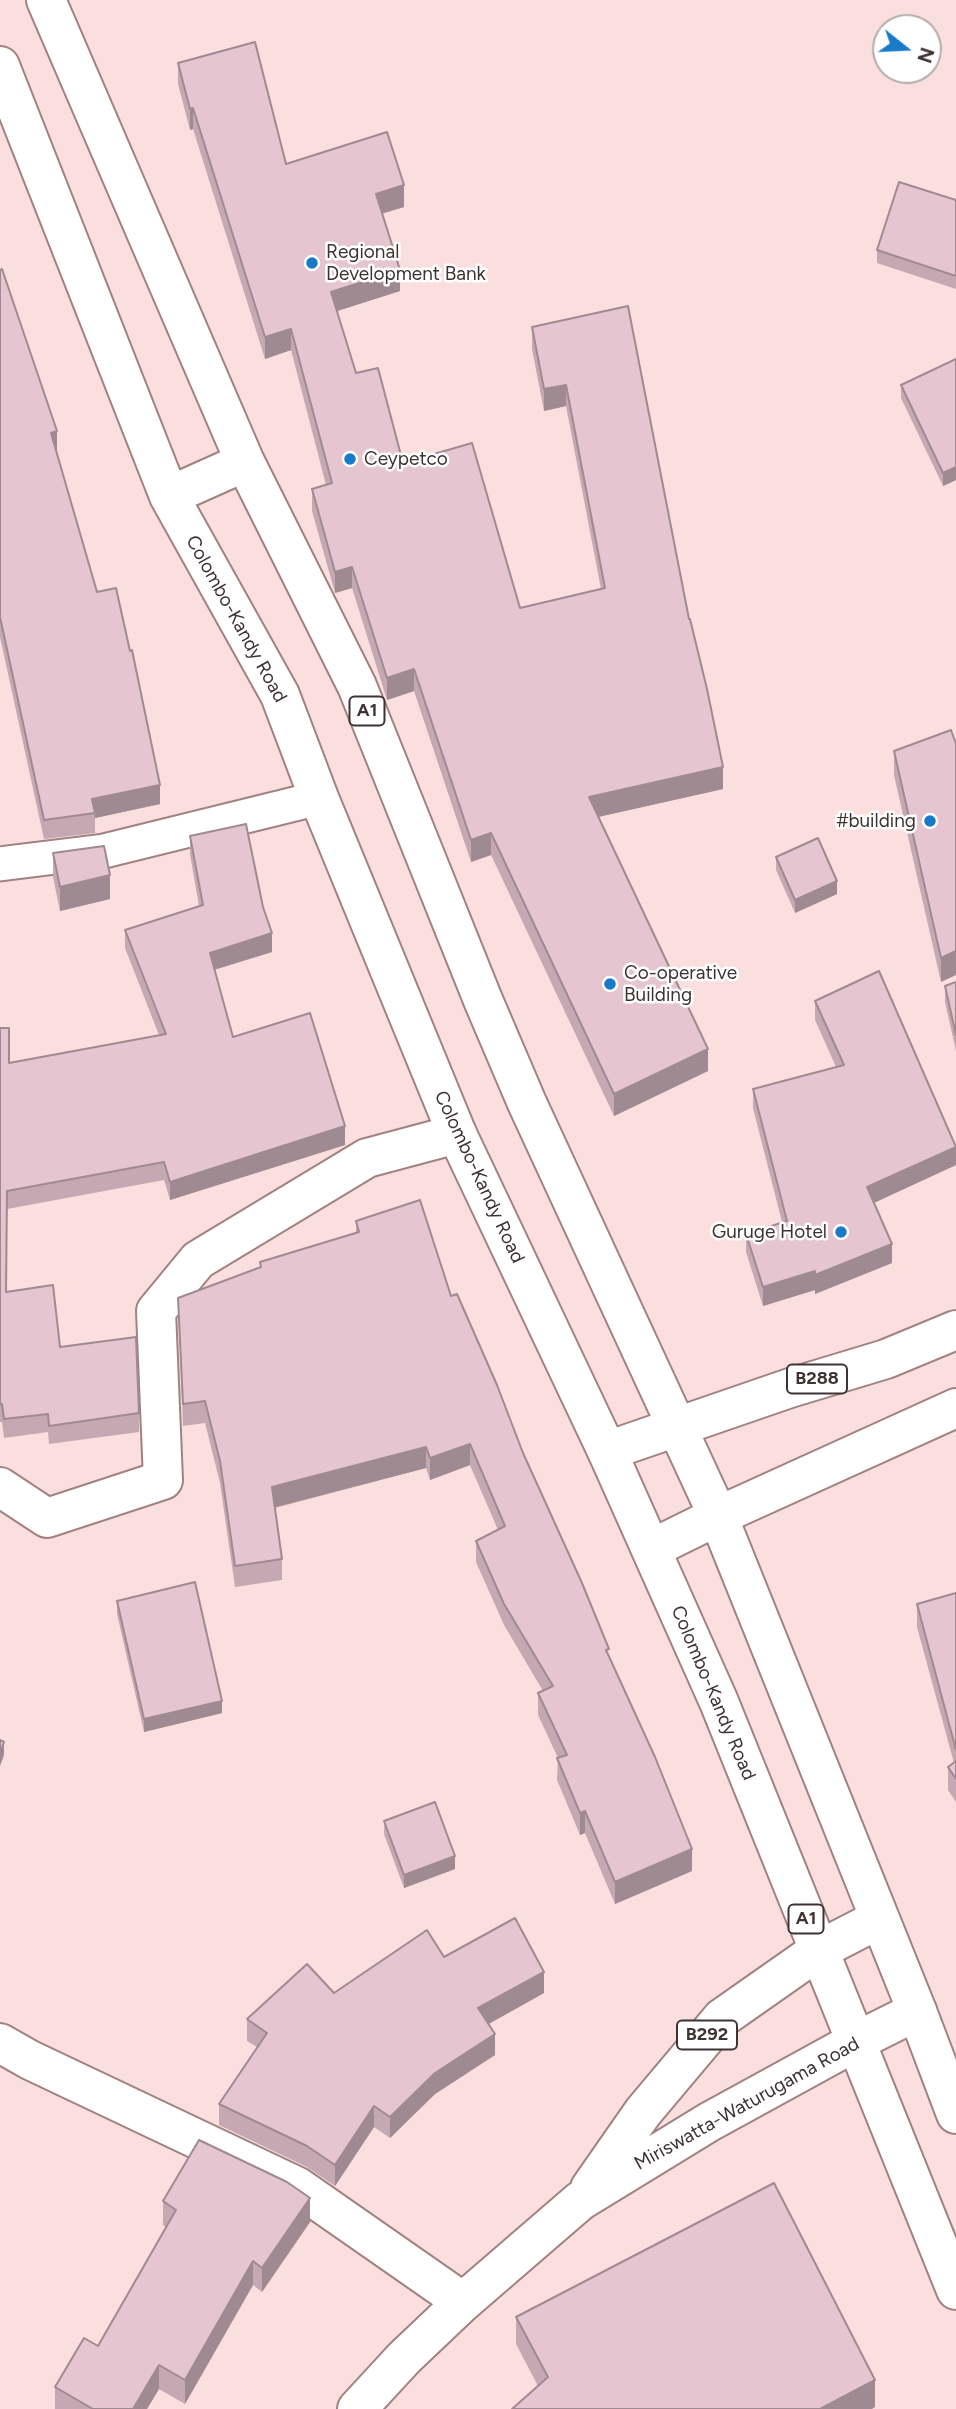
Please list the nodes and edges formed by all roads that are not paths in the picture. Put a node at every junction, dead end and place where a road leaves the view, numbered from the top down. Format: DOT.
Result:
graph roads {
  1 [pos="46,0"];
  2 [pos="0,65"];
  3 [pos="244,462"];
  4 [pos="169,496"];
  5 [pos="319,799"];
  6 [pos="0,864"];
  7 [pos="457,1134"];
  8 [pos="956,1330"];
  9 [pos="956,1408"];
  10 [pos="678,1427"];
  11 [pos="607,1451"];
  12 [pos="0,1487"];
  13 [pos="718,1516"];
  14 [pos="651,1549"];
  15 [pos="879,1919"];
  16 [pos="819,1951"];
  17 [pos="917,2011"];
  18 [pos="855,2042"];
  19 [pos="0,2043"];
  20 [pos="956,2114"];
  21 [pos="580,2201"];
  22 [pos="956,2290"];
  23 [pos="463,2302"];
  24 [pos="357,2409"];
  1 -- 3 [label="main road, A1"];
  2 -- 4 [label="main road, Colombo-Kandy Road / A1"];
  3 -- 4 [label="main road"];
  3 -- 10 [label="main road, A1"];
  4 -- 5 [label="main road, Colombo-Kandy Road / A1"];
  5 -- 6 [label="lane"];
  5 -- 7 [label="main road, Colombo-Kandy Road / A1"];
  7 -- 11 [label="main road, Colombo-Kandy Road / A1"];
  7 -- 12 [label="main road"];
  8 -- 10 [label="main road, B288"];
  9 -- 13 [label="main road"];
  10 -- 11 [label="main road"];
  10 -- 13 [label="main road, A1"];
  11 -- 14 [label="main road, Colombo-Kandy Road / A1"];
  13 -- 14 [label="main road"];
  13 -- 15 [label="main road, A1"];
  14 -- 16 [label="main road, Colombo-Kandy Road / A1"];
  15 -- 16 [label="main road, Miriswatta-Waturugama Road / B292"];
  15 -- 17 [label="main road, A1"];
  16 -- 18 [label="main road, Colombo-Kandy Road / A1"];
  16 -- 21 [label="main road, Miriswatta-Waturugama Road / B292"];
  17 -- 18 [label="main road, Miriswatta-Waturugama Road / B292"];
  17 -- 20 [label="main road, A1"];
  18 -- 21 [label="main road, Miriswatta-Waturugama Road / B292"];
  18 -- 22 [label="main road, Colombo-Kandy Road / A1"];
  19 -- 23 [label="main road"];
  21 -- 23 [label="main road, Miriswatta-Waturugama Road / B292"];
  23 -- 24 [label="main road, Miriswatta-Waturugama Road / B292"];
}
